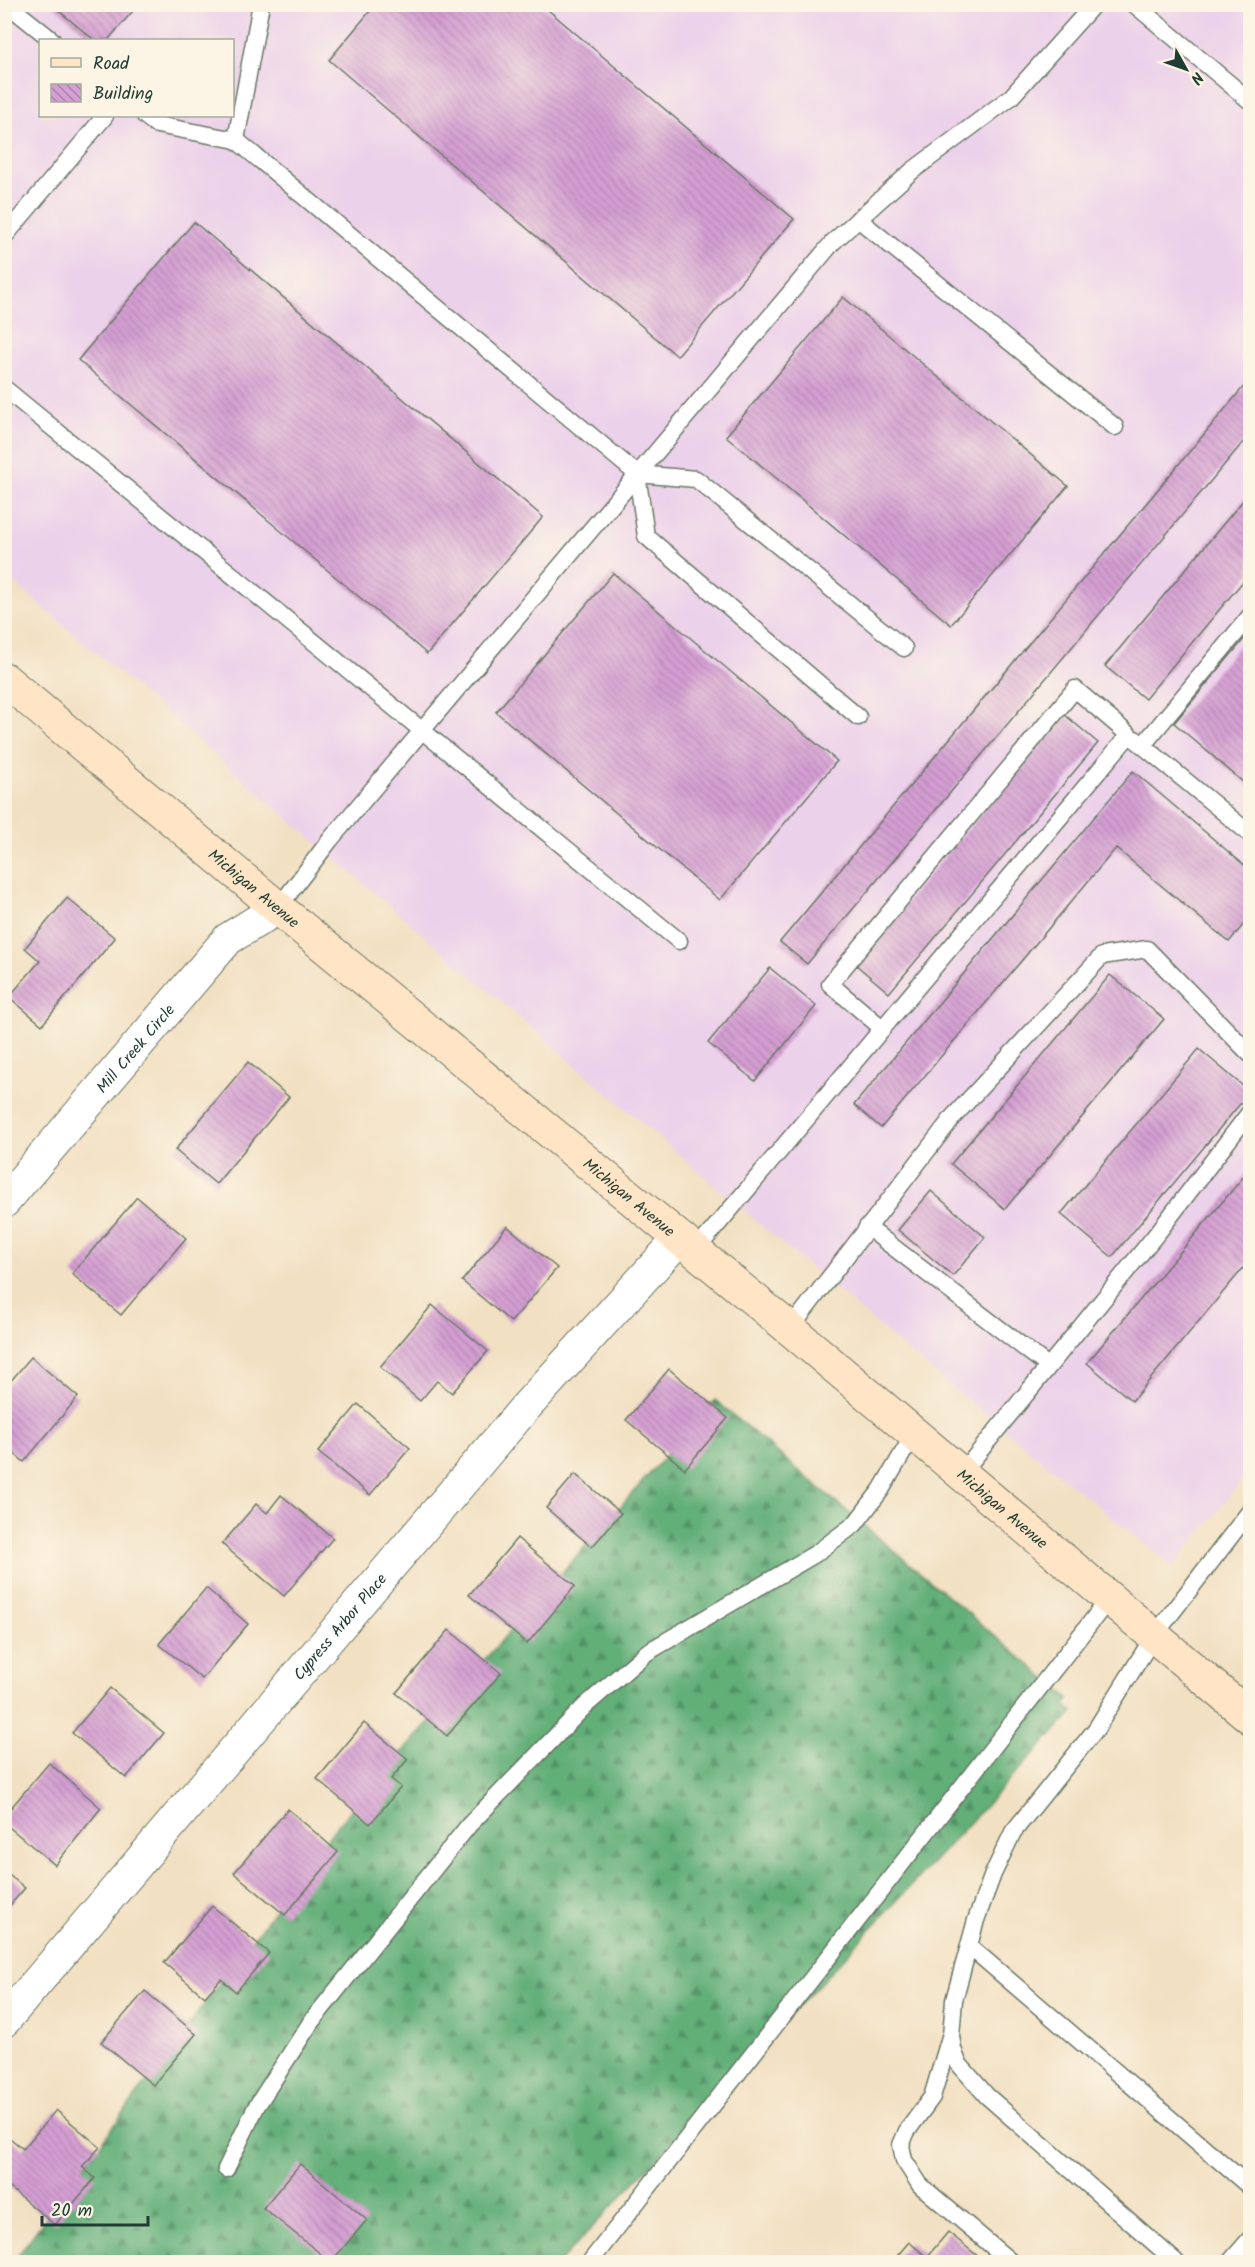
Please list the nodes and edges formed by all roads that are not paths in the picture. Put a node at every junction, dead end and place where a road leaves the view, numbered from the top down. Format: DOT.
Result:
graph roads {
  1 [pos="7,4"];
  2 [pos="261,4"];
  3 [pos="1094,4"];
  4 [pos="1134,4"];
  5 [pos="51,39"];
  6 [pos="1251,101"];
  7 [pos="104,117"];
  8 [pos="146,117"];
  9 [pos="236,140"];
  10 [pos="858,219"];
  11 [pos="4,237"];
  12 [pos="4,388"];
  13 [pos="1115,428"];
  14 [pos="637,474"];
  15 [pos="1251,616"];
  16 [pos="904,648"];
  17 [pos="4,679"];
  18 [pos="858,717"];
  19 [pos="422,730"];
  20 [pos="1136,740"];
  21 [pos="1251,834"];
  22 [pos="278,908"];
  23 [pos="679,941"];
  24 [pos="882,1028"];
  25 [pos="1251,1054"];
  26 [pos="1251,1112"];
  27 [pos="4,1202"];
  28 [pos="867,1227"];
  29 [pos="687,1244"];
  30 [pos="790,1329"];
  31 [pos="1048,1366"];
  32 [pos="914,1434"];
  33 [pos="961,1474"];
  34 [pos="1251,1511"];
  35 [pos="1110,1599"];
  36 [pos="1154,1636"];
  37 [pos="1251,1717"];
  38 [pos="969,1946"];
  39 [pos="4,2021"];
  40 [pos="951,2036"];
  41 [pos="226,2169"];
  42 [pos="1251,2187"];
  43 [pos="1251,2239"];
  44 [pos="590,2262"];
  45 [pos="1011,2262"];
  46 [pos="1176,2262"];
  47 [pos="1230,2262"];
  1 -- 5 [label="lane"];
  2 -- 9 [label="lane"];
  3 -- 10 [label="lane"];
  4 -- 6 [label="lane"];
  7 -- 11 [label="lane"];
  8 -- 9 [label="lane"];
  9 -- 14 [label="lane"];
  10 -- 13 [label="lane"];
  10 -- 14 [label="lane"];
  12 -- 19 [label="lane"];
  14 -- 16 [label="lane"];
  14 -- 18 [label="lane"];
  14 -- 19 [label="lane"];
  15 -- 20 [label="lane"];
  17 -- 22 [label="main road, Michigan Avenue"];
  19 -- 22 [label="lane"];
  19 -- 23 [label="lane"];
  20 -- 21 [label="lane"];
  20 -- 24 [label="lane"];
  20 -- 24 [label="lane"];
  22 -- 27 [label="street, Mill Creek Circle"];
  22 -- 29 [label="main road, Michigan Avenue"];
  24 -- 29 [label="lane"];
  25 -- 28 [label="lane"];
  26 -- 31 [label="lane"];
  28 -- 30 [label="lane"];
  28 -- 31 [label="lane"];
  29 -- 30 [label="main road, Michigan Avenue"];
  29 -- 39 [label="street, Cypress Arbor Place"];
  30 -- 32 [label="main road, Michigan Avenue"];
  31 -- 33 [label="lane"];
  32 -- 33 [label="main road, Michigan Avenue"];
  32 -- 41 [label="lane"];
  33 -- 35 [label="main road, Michigan Avenue"];
  34 -- 36 [label="lane"];
  35 -- 36 [label="main road, Michigan Avenue"];
  35 -- 44 [label="lane"];
  36 -- 37 [label="main road, Michigan Avenue"];
  36 -- 38 [label="lane"];
  38 -- 40 [label="lane"];
  38 -- 42 [label="lane"];
  40 -- 45 [label="lane"];
  40 -- 46 [label="lane"];
  43 -- 47 [label="lane"];
}
